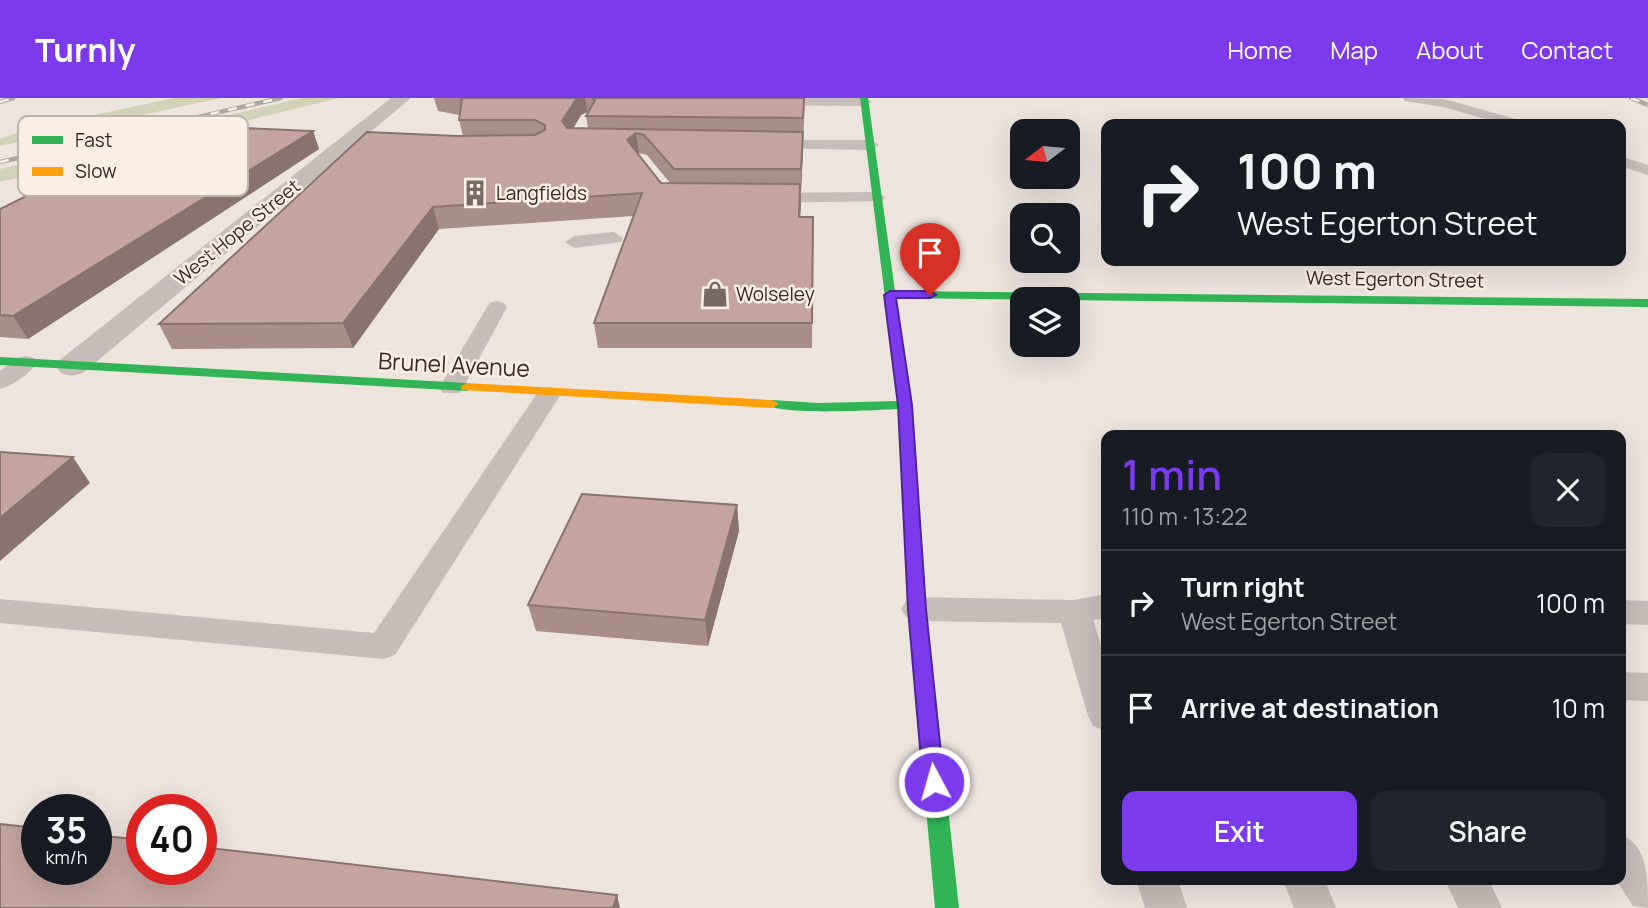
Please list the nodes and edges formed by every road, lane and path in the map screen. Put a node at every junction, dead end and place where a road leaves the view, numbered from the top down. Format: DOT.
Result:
graph roads {
  1 [pos="402,98"];
  2 [pos="1410,98"];
  3 [pos="865,100"];
  4 [pos="748,102"];
  5 [pos="1500,119"];
  6 [pos="755,145"];
  7 [pos="871,145"];
  8 [pos="343,146"];
  9 [pos="371,146"];
  10 [pos="1626,162"];
  11 [pos="1648,170"];
  12 [pos="877,197"];
  13 [pos="749,198"];
  14 [pos="614,238"];
  15 [pos="573,242"];
  16 [pos="890,295"];
  17 [pos="1648,303"];
  18 [pos="497,307"];
  19 [pos="0,362"];
  20 [pos="26,363"];
  21 [pos="72,366"];
  22 [pos="0,382"];
  23 [pos="451,388"];
  24 [pos="549,394"];
  25 [pos="905,405"];
  26 [pos="917,609"];
  27 [pos="1090,609"];
  28 [pos="0,611"];
  29 [pos="1626,612"];
  30 [pos="1648,613"];
  31 [pos="1101,683"];
  32 [pos="1626,686"];
  33 [pos="1648,687"];
  34 [pos="1626,861"];
  35 [pos="1159,885"];
  36 [pos="1306,885"];
  37 [pos="1469,885"];
  38 [pos="1648,892"];
  39 [pos="947,908"];
  40 [pos="1166,908"];
  41 [pos="1315,908"];
  42 [pos="1481,908"];
  1 -- 8 [label="street, West Hope Street"];
  2 -- 5 [label="lane"];
  3 -- 4 [label="lane"];
  3 -- 7 [label="street"];
  6 -- 7 [label="lane"];
  7 -- 12 [label="street"];
  8 -- 9 [label="lane"];
  8 -- 21 [label="street, West Hope Street"];
  10 -- 11 [label="lane"];
  12 -- 13 [label="lane"];
  12 -- 16 [label="street"];
  14 -- 15 [label="lane"];
  16 -- 17 [label="street, West Egerton Street"];
  16 -- 25 [label="street"];
  18 -- 23 [label="lane"];
  19 -- 20 [label="street, Brunel Avenue"];
  20 -- 21 [label="street, Brunel Avenue"];
  20 -- 22 [label="lane"];
  21 -- 23 [label="street, Brunel Avenue"];
  23 -- 24 [label="street, Brunel Avenue"];
  24 -- 25 [label="street, Brunel Avenue"];
  24 -- 28 [label="lane"];
  25 -- 26 [label="street"];
  26 -- 27 [label="lane"];
  26 -- 39 [label="street"];
  27 -- 31 [label="lane"];
  29 -- 30 [label="lane"];
  32 -- 33 [label="lane"];
  34 -- 38 [label="lane"];
  35 -- 40 [label="lane"];
  36 -- 41 [label="lane"];
  37 -- 42 [label="lane"];
}
